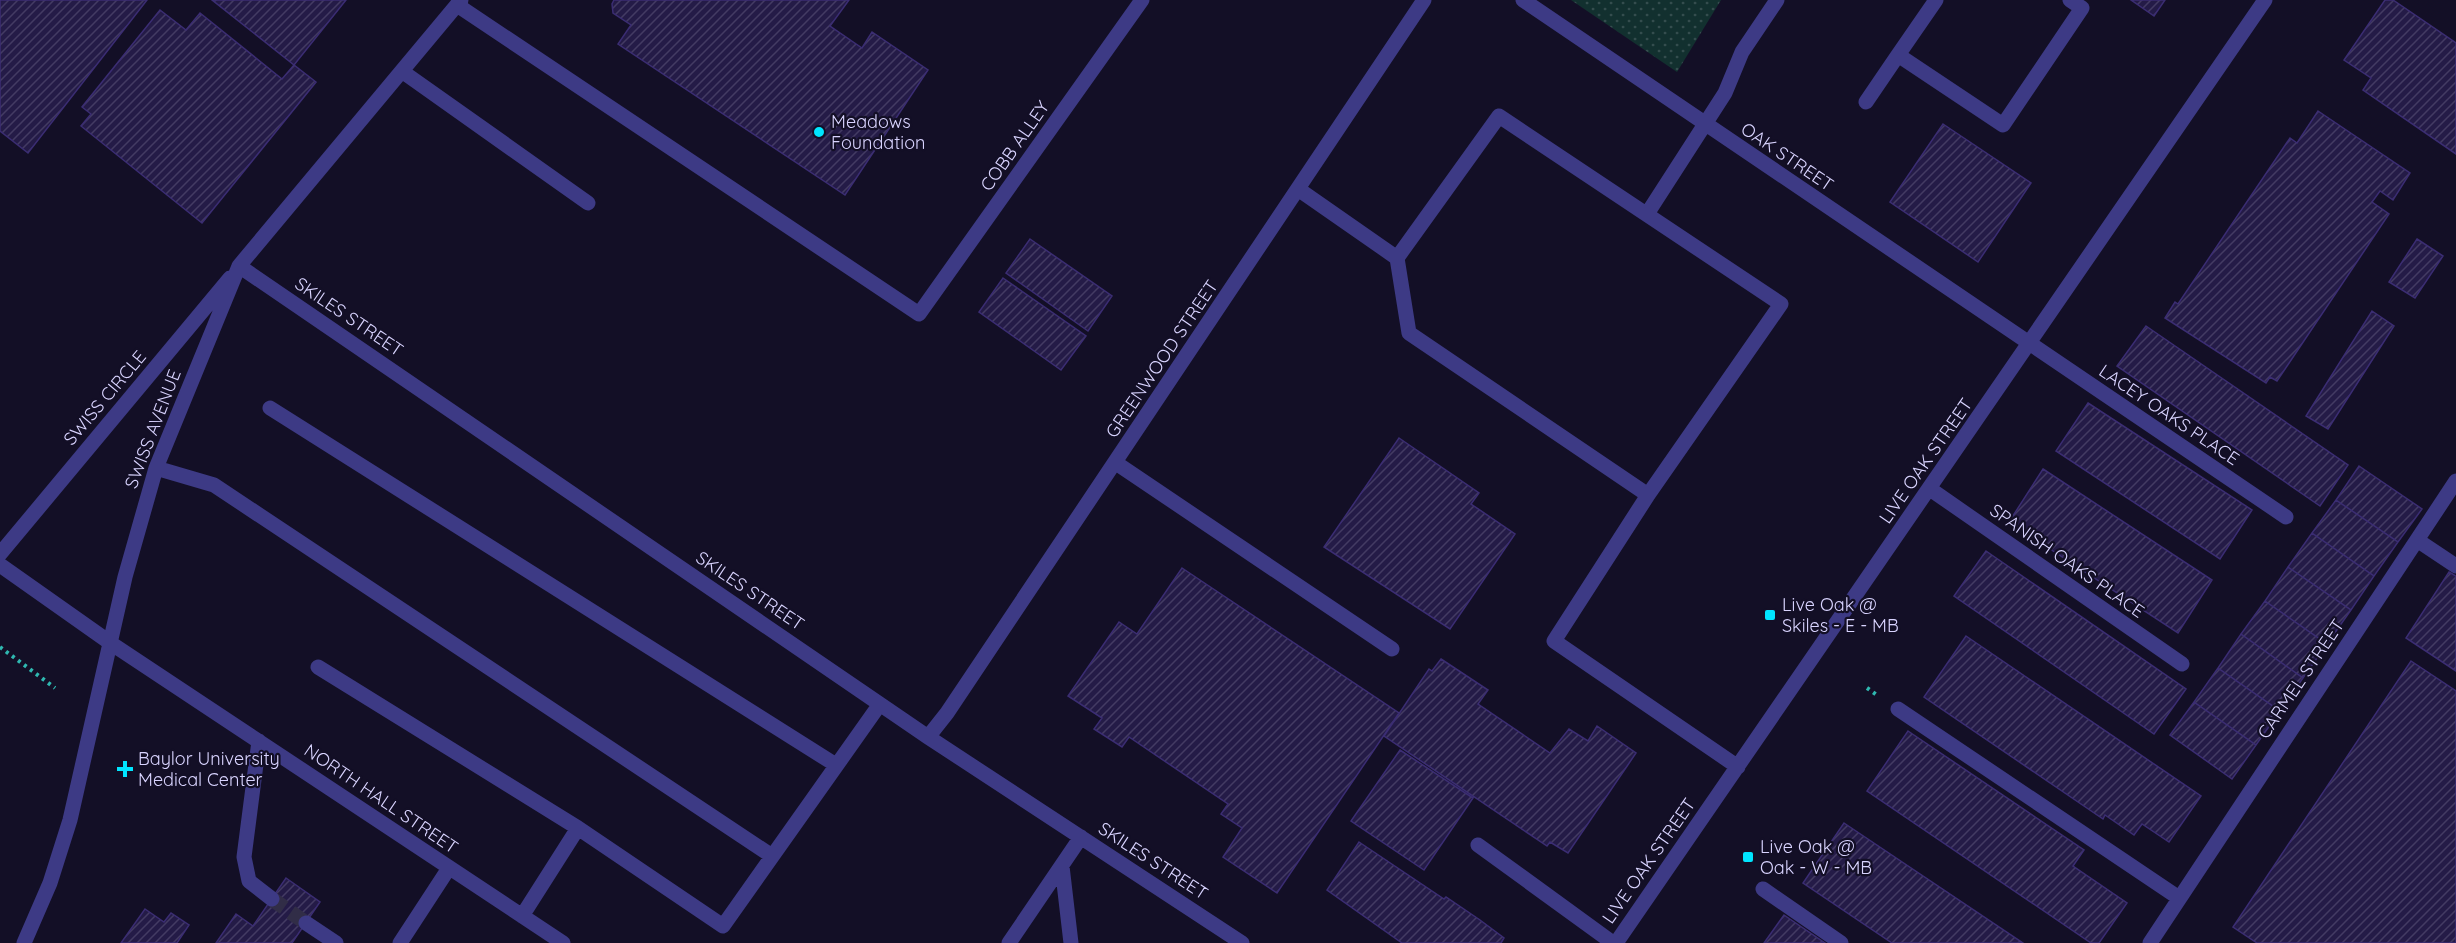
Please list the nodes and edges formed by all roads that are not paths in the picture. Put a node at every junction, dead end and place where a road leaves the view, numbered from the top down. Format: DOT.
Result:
graph roads {
  1 [pos="1142,0"];
  2 [pos="1424,0"];
  3 [pos="1523,0"];
  4 [pos="1777,0"];
  5 [pos="1936,0"];
  6 [pos="2070,0"];
  7 [pos="2265,0"];
  8 [pos="459,3"];
  9 [pos="1898,55"];
  10 [pos="403,72"];
  11 [pos="1866,102"];
  12 [pos="1703,123"];
  13 [pos="1298,189"];
  14 [pos="588,203"];
  15 [pos="1647,214"];
  16 [pos="1397,258"];
  17 [pos="239,266"];
  18 [pos="2030,344"];
  19 [pos="270,408"];
  20 [pos="1116,463"];
  21 [pos="156,468"];
  22 [pos="2456,481"];
  23 [pos="1930,489"];
  24 [pos="1648,495"];
  25 [pos="2286,517"];
  26 [pos="2417,540"];
  27 [pos="0,554"];
  28 [pos="0,565"];
  29 [pos="2456,566"];
  30 [pos="112,644"];
  31 [pos="1392,649"];
  32 [pos="2182,664"];
  33 [pos="318,667"];
  34 [pos="880,704"];
  35 [pos="1898,709"];
  36 [pos="928,737"];
  37 [pos="259,741"];
  38 [pos="837,765"];
  39 [pos="1738,767"];
  40 [pos="578,828"];
  41 [pos="1081,837"];
  42 [pos="1478,845"];
  43 [pos="772,856"];
  44 [pos="1062,866"];
  45 [pos="449,868"];
  46 [pos="1763,889"];
  47 [pos="2179,898"];
  48 [pos="272,900"];
  49 [pos="522,916"];
  50 [pos="306,923"];
  51 [pos="24,943"];
  52 [pos="336,943"];
  53 [pos="400,943"];
  54 [pos="563,943"];
  55 [pos="1009,943"];
  56 [pos="1071,943"];
  57 [pos="1242,943"];
  58 [pos="1615,943"];
  59 [pos="1841,943"];
  60 [pos="2150,943"];
  1 -- 8 [label="street, COBB ALLEY"];
  2 -- 13 [label="street, GREENWOOD STREET"];
  3 -- 12 [label="street, OAK STREET"];
  4 -- 12 [label="street"];
  5 -- 9 [label="street"];
  6 -- 9 [label="street"];
  7 -- 18 [label="street, LIVE OAK STREET"];
  8 -- 10 [label="street, SWISS AVENUE"];
  9 -- 11 [label="street"];
  10 -- 14 [label="street"];
  10 -- 17 [label="street, SWISS AVENUE"];
  12 -- 15 [label="street"];
  12 -- 18 [label="street, OAK STREET"];
  13 -- 16 [label="street"];
  13 -- 20 [label="street, GREENWOOD STREET"];
  15 -- 16 [label="street"];
  15 -- 24 [label="street"];
  16 -- 24 [label="street"];
  17 -- 21 [label="street, SWISS AVENUE"];
  17 -- 27 [label="street, SWISS CIRCLE"];
  17 -- 34 [label="street, SKILES STREET"];
  18 -- 23 [label="street, LIVE OAK STREET"];
  18 -- 25 [label="street, LACEY OAKS PLACE"];
  19 -- 38 [label="street"];
  20 -- 31 [label="street"];
  20 -- 36 [label="street, GREENWOOD STREET"];
  21 -- 30 [label="street, SWISS AVENUE"];
  21 -- 43 [label="street"];
  22 -- 26 [label="street, CARMEL STREET"];
  23 -- 32 [label="street, SPANISH OAKS PLACE"];
  23 -- 39 [label="street, LIVE OAK STREET"];
  24 -- 39 [label="street"];
  26 -- 29 [label="street"];
  26 -- 47 [label="street, CARMEL STREET"];
  28 -- 30 [label="street, NORTH HALL STREET"];
  30 -- 37 [label="street, NORTH HALL STREET"];
  30 -- 51 [label="street, SWISS AVENUE"];
  33 -- 40 [label="street"];
  34 -- 36 [label="street, SKILES STREET"];
  34 -- 38 [label="street"];
  35 -- 47 [label="street"];
  36 -- 41 [label="street, SKILES STREET"];
  37 -- 45 [label="street, NORTH HALL STREET"];
  37 -- 48 [label="street"];
  38 -- 43 [label="street"];
  39 -- 58 [label="street, LIVE OAK STREET"];
  40 -- 43 [label="street"];
  40 -- 49 [label="street"];
  41 -- 44 [label="street"];
  41 -- 57 [label="street, SKILES STREET"];
  42 -- 58 [label="street"];
  44 -- 55 [label="street"];
  44 -- 56 [label="street"];
  45 -- 49 [label="street, NORTH HALL STREET"];
  45 -- 53 [label="street"];
  46 -- 59 [label="street"];
  47 -- 60 [label="street, CARMEL STREET"];
  49 -- 54 [label="street, NORTH HALL STREET"];
  50 -- 52 [label="street"];
}
